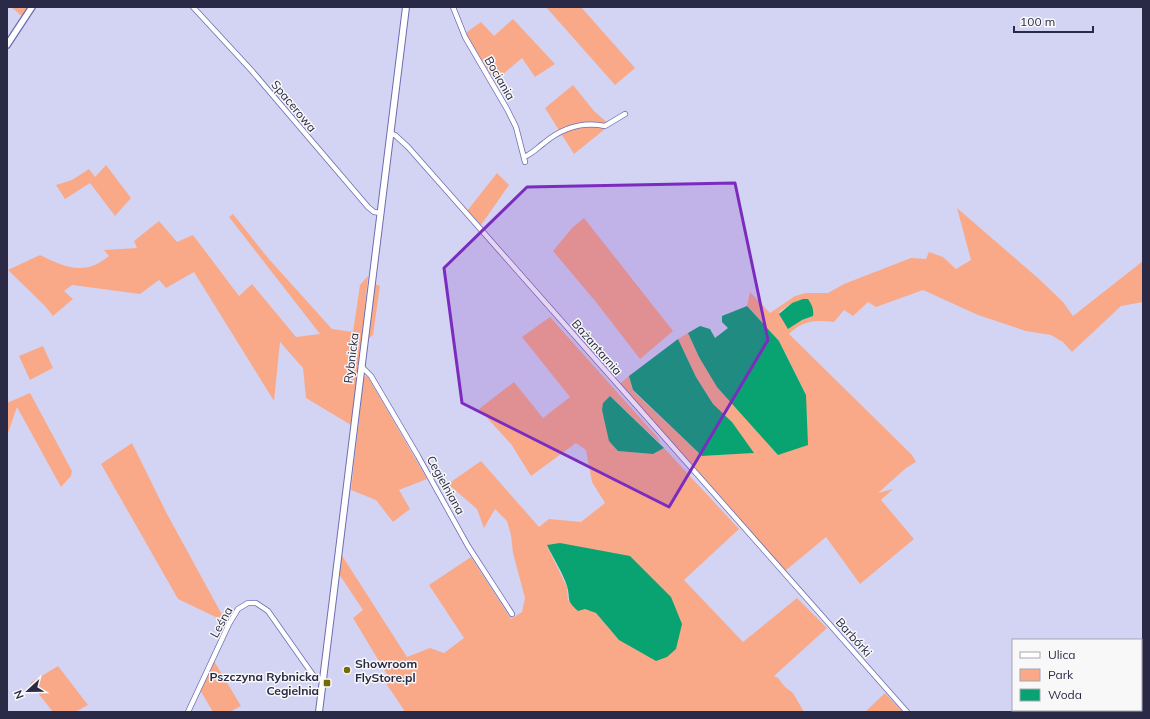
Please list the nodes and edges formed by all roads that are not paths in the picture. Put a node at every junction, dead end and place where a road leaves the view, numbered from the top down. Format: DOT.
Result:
graph roads {
  1 [pos="32,7"];
  2 [pos="193,7"];
  3 [pos="406,7"];
  4 [pos="453,7"];
  5 [pos="7,45"];
  6 [pos="625,114"];
  7 [pos="391,134"];
  8 [pos="381,213"];
  9 [pos="361,366"];
  10 [pos="787,575"];
  11 [pos="512,614"];
  12 [pos="322,680"];
  13 [pos="188,712"];
  14 [pos="319,712"];
  15 [pos="907,712"];
  1 -- 5 [label="street"];
  2 -- 8 [label="street, Spacerowa"];
  3 -- 7 [label="main road, Rybnicka"];
  4 -- 6 [label="street, Bociania"];
  7 -- 8 [label="main road, Rybnicka"];
  7 -- 10 [label="street, Bażantarnia"];
  8 -- 9 [label="main road, Rybnicka"];
  9 -- 11 [label="street, Cegielniana"];
  9 -- 12 [label="main road, Rybnicka"];
  10 -- 15 [label="street, Barbórki"];
  12 -- 13 [label="street, Leśna"];
  12 -- 14 [label="main road, Rybnicka"];
}
